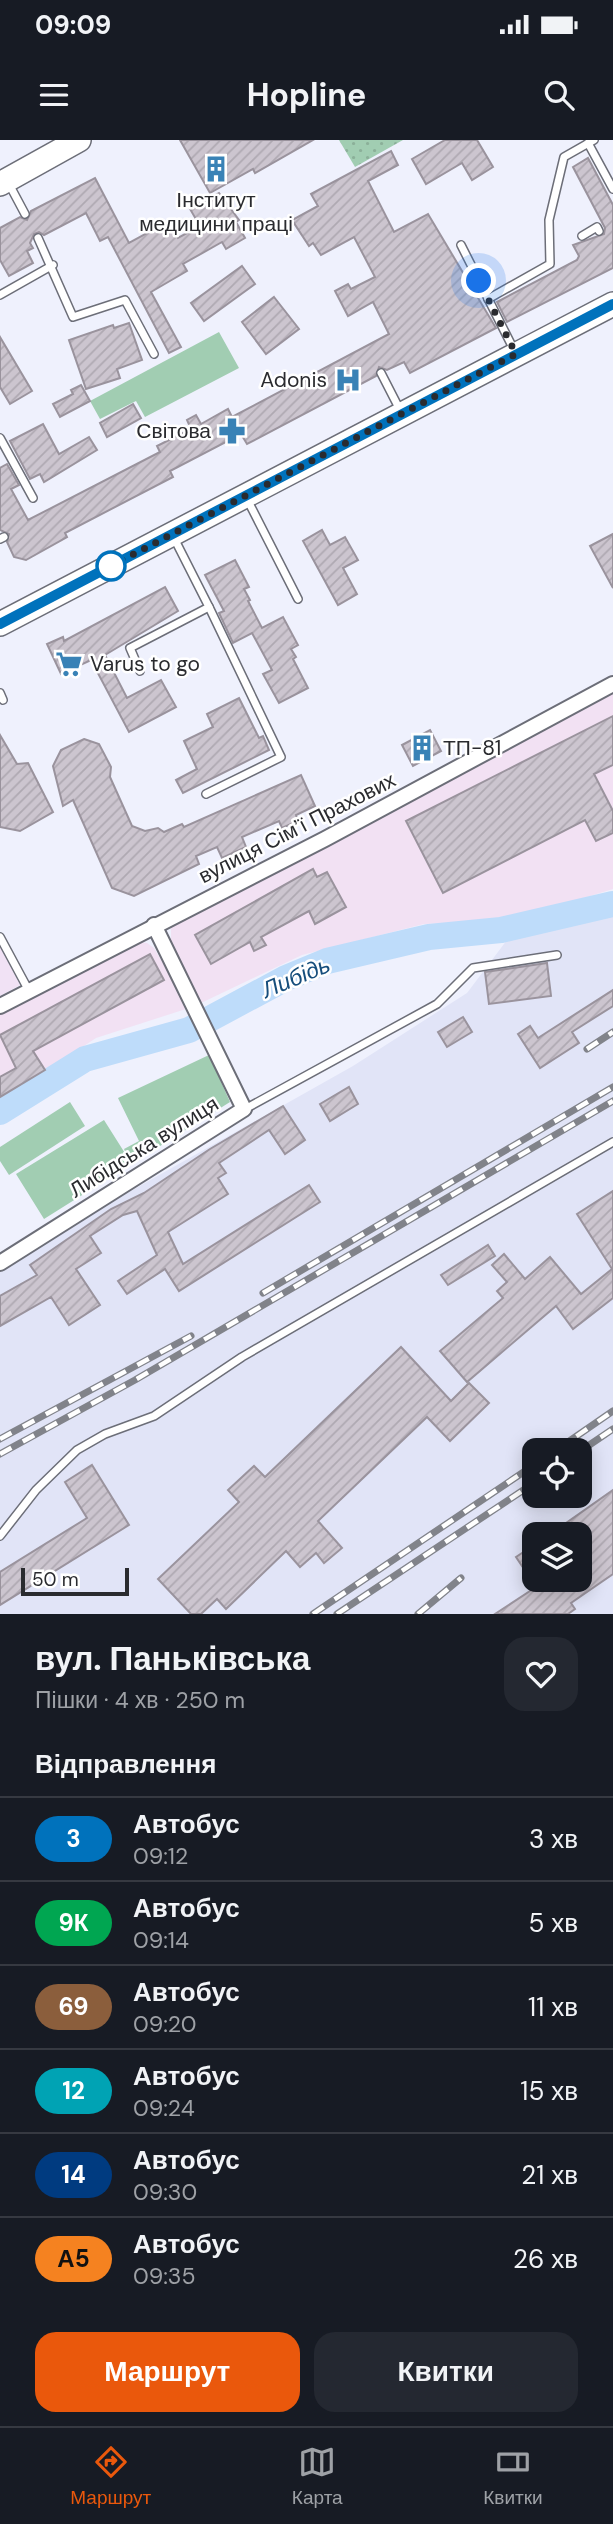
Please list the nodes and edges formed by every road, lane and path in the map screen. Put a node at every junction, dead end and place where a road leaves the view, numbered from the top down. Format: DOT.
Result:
graph roads {
  1 [pos="79,140"];
  2 [pos="591,142"];
  3 [pos="4,182"];
  4 [pos="613,189"];
  5 [pos="25,214"];
  6 [pos="599,231"];
  7 [pos="582,236"];
  8 [pos="38,238"];
  9 [pos="461,245"];
  10 [pos="52,265"];
  11 [pos="0,295"];
  12 [pos="488,299"];
  13 [pos="613,304"];
  14 [pos="154,354"];
  15 [pos="516,354"];
  16 [pos="381,373"];
  17 [pos="402,414"];
  18 [pos="0,438"];
  19 [pos="245,495"];
  20 [pos="33,498"];
  21 [pos="172,534"];
  22 [pos="298,599"];
  23 [pos="209,607"];
  24 [pos="0,623"];
  25 [pos="140,671"];
  26 [pos="613,684"];
  27 [pos="206,794"];
  28 [pos="154,925"];
  29 [pos="0,937"];
  30 [pos="557,955"];
  31 [pos="29,991"];
  32 [pos="0,1006"];
  33 [pos="244,1109"];
  34 [pos="613,1142"];
  35 [pos="0,1263"];
  36 [pos="0,1536"];
  1 -- 3 [label="main road"];
  2 -- 4 [label="lane"];
  2 -- 12 [label="lane"];
  3 -- 5 [label="lane"];
  6 -- 7 [label="lane"];
  8 -- 10 [label="lane"];
  9 -- 12 [label="lane"];
  10 -- 11 [label="lane"];
  10 -- 14 [label="lane"];
  12 -- 15 [label="lane"];
  13 -- 15 [label="main road"];
  15 -- 17 [label="main road"];
  16 -- 17 [label="lane"];
  17 -- 19 [label="main road"];
  18 -- 20 [label="lane"];
  19 -- 21 [label="main road"];
  19 -- 22 [label="lane"];
  21 -- 23 [label="lane"];
  21 -- 24 [label="main road"];
  23 -- 25 [label="lane"];
  23 -- 27 [label="lane"];
  26 -- 28 [label="street, вулиця Сімʼї Прахових"];
  28 -- 31 [label="street, вулиця Сімʼї Прахових"];
  28 -- 33 [label="street, Либідська вулиця"];
  29 -- 31 [label="lane"];
  30 -- 33 [label="lane"];
  31 -- 32 [label="street, вулиця Сімʼї Прахових"];
  33 -- 35 [label="street, Либідська вулиця"];
  34 -- 36 [label="lane"];
}
